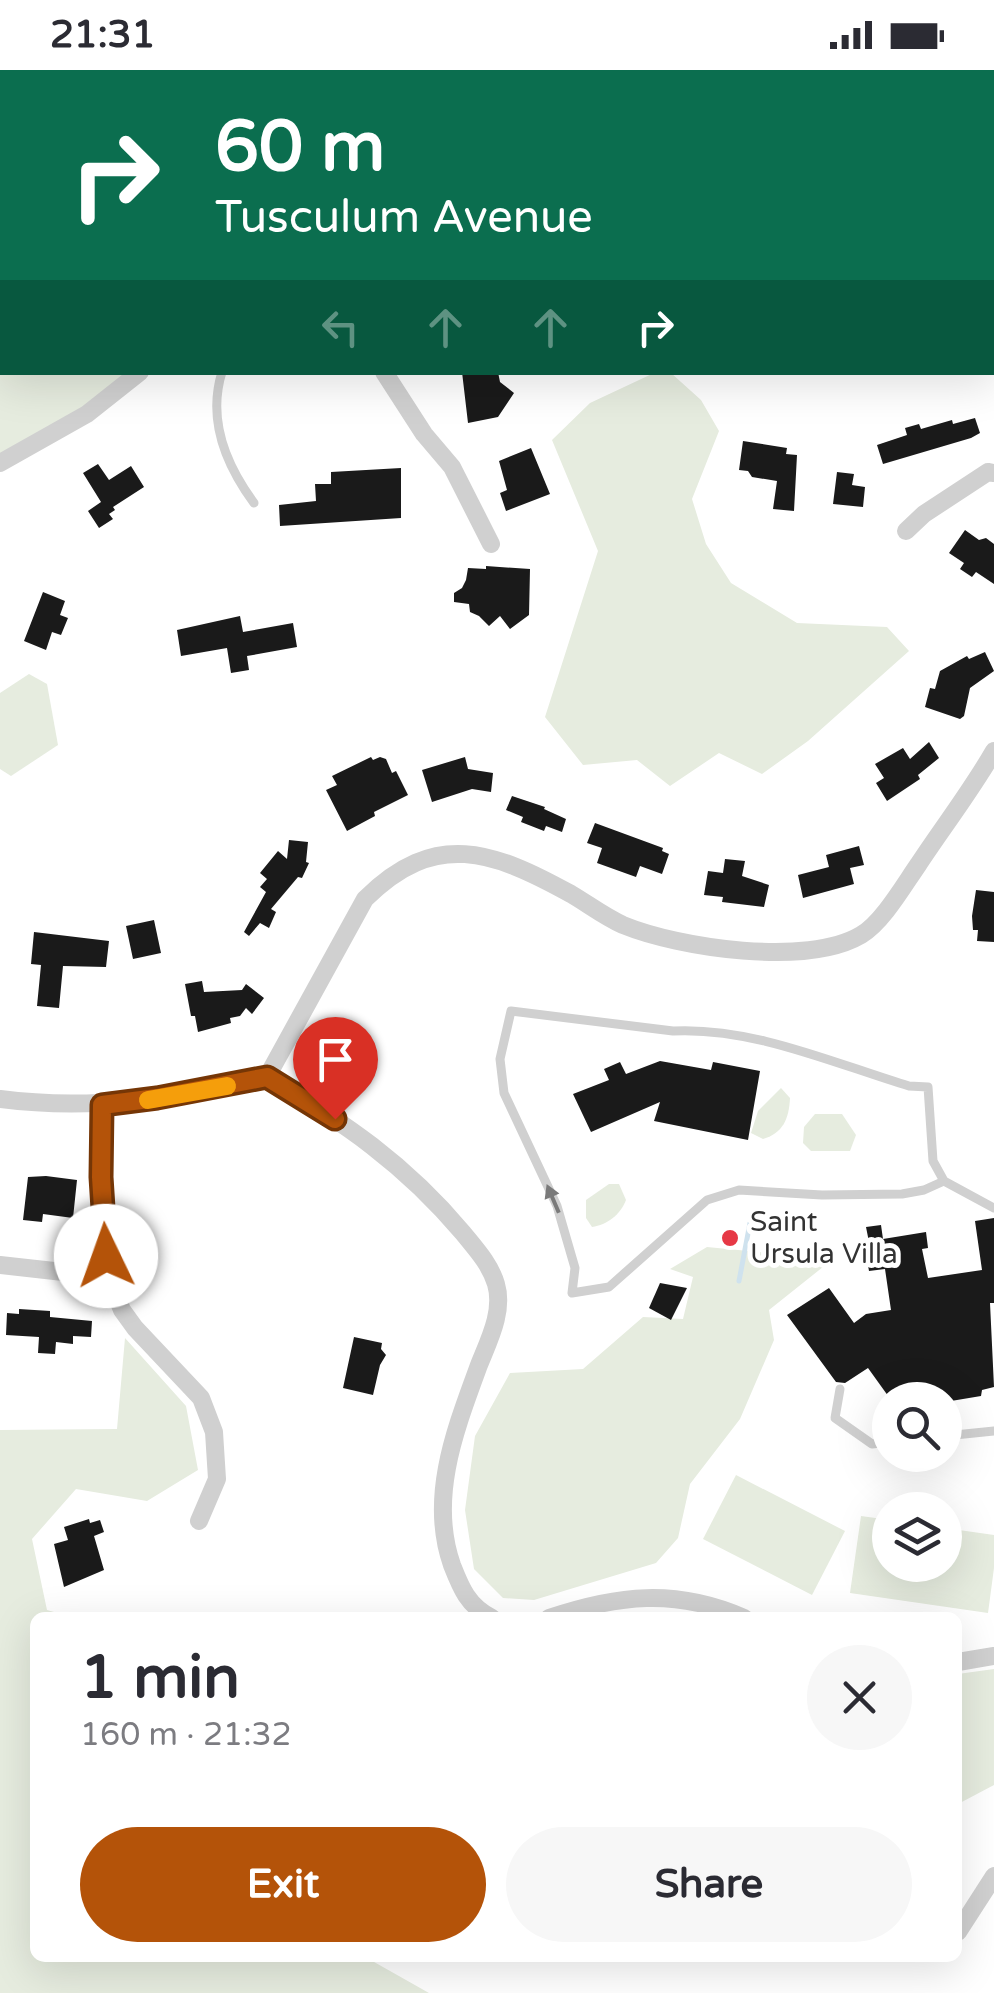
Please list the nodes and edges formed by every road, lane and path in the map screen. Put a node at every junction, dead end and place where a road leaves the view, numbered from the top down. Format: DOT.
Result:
graph roads {
  1 [pos="136,375"];
  2 [pos="221,375"];
  3 [pos="386,375"];
  4 [pos="0,463"];
  5 [pos="994,473"];
  6 [pos="254,503"];
  7 [pos="906,531"];
  8 [pos="491,544"];
  9 [pos="994,751"];
  10 [pos="267,1077"];
  11 [pos="0,1099"];
  12 [pos="102,1105"];
  13 [pos="944,1181"];
  14 [pos="994,1208"];
  15 [pos="0,1265"];
  16 [pos="107,1272"];
  17 [pos="840,1389"];
  18 [pos="994,1431"];
  19 [pos="962,1434"];
  20 [pos="872,1444"];
  21 [pos="199,1521"];
  22 [pos="485,1612"];
  23 [pos="567,1612"];
  24 [pos="725,1612"];
  25 [pos="994,1656"];
  26 [pos="962,1661"];
  27 [pos="994,1876"];
  28 [pos="962,1926"];
  1 -- 4 [label="street"];
  2 -- 6 [label="lane"];
  3 -- 8 [label="street"];
  5 -- 7 [label="street"];
  9 -- 10 [label="street"];
  10 -- 12 [label="street"];
  10 -- 22 [label="street"];
  11 -- 12 [label="street"];
  12 -- 16 [label="street"];
  13 -- 13 [label="lane, one-way"];
  13 -- 14 [label="lane"];
  15 -- 16 [label="street"];
  16 -- 21 [label="street"];
  17 -- 20 [label="lane"];
  18 -- 19 [label="lane"];
  23 -- 24 [label="street"];
  25 -- 26 [label="street"];
  27 -- 28 [label="street"];
}
